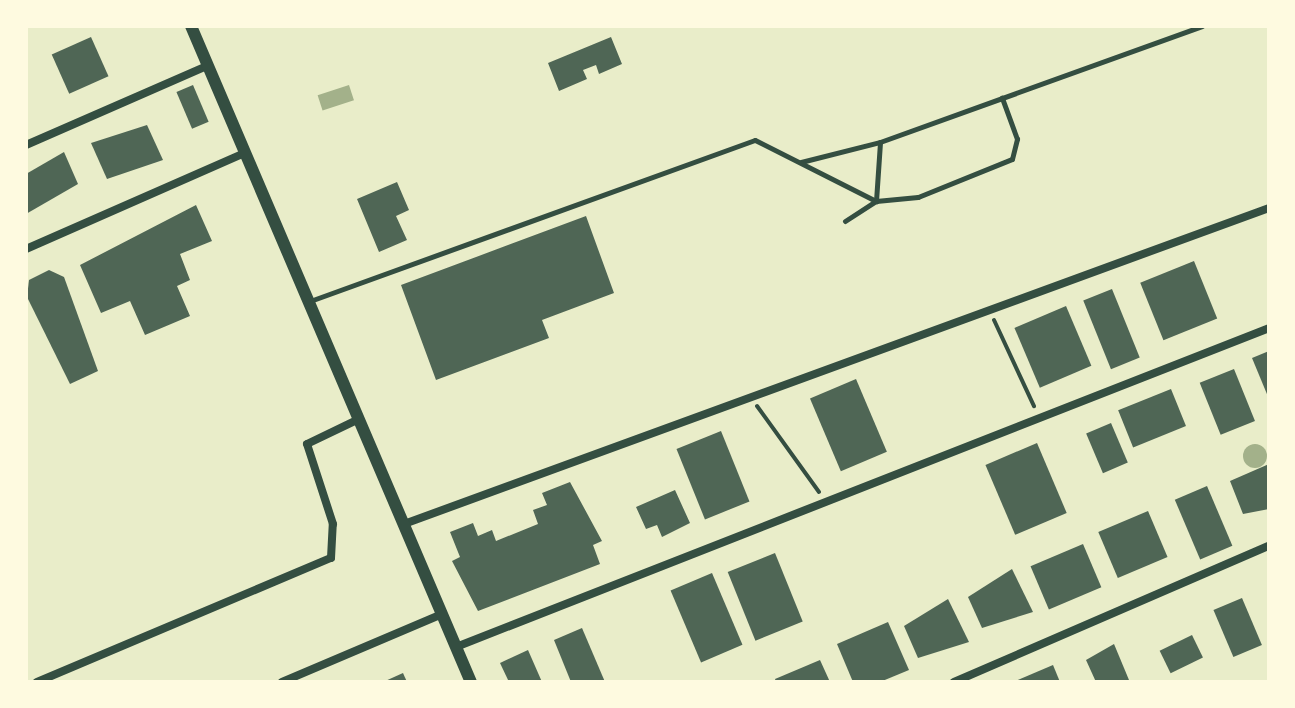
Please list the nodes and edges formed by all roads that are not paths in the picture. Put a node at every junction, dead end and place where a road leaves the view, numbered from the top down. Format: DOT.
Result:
graph roads {
  1 [pos="191,26"];
  2 [pos="1202,26"];
  3 [pos="207,66"];
  4 [pos="1002,98"];
  5 [pos="880,142"];
  6 [pos="26,145"];
  7 [pos="245,153"];
  8 [pos="800,162"];
  9 [pos="876,201"];
  10 [pos="1269,208"];
  11 [pos="845,221"];
  12 [pos="26,249"];
  13 [pos="309,301"];
  14 [pos="1269,328"];
  15 [pos="359,419"];
  16 [pos="404,524"];
  17 [pos="1269,546"];
  18 [pos="442,614"];
  19 [pos="456,647"];
  20 [pos="37,682"];
  21 [pos="282,682"];
  22 [pos="471,682"];
  23 [pos="954,682"];
  1 -- 3 [label="street"];
  2 -- 4 [label="lane"];
  3 -- 6 [label="street"];
  3 -- 7 [label="street"];
  4 -- 5 [label="lane"];
  4 -- 9 [label="lane"];
  5 -- 8 [label="lane"];
  5 -- 9 [label="lane"];
  7 -- 12 [label="street"];
  7 -- 13 [label="street"];
  8 -- 9 [label="lane"];
  8 -- 13 [label="lane"];
  9 -- 11 [label="lane"];
  10 -- 16 [label="street"];
  13 -- 15 [label="street"];
  14 -- 19 [label="street"];
  15 -- 16 [label="street"];
  15 -- 20 [label="street"];
  16 -- 18 [label="street"];
  17 -- 23 [label="street"];
  18 -- 19 [label="street"];
  18 -- 21 [label="street"];
  19 -- 22 [label="street"];
}
